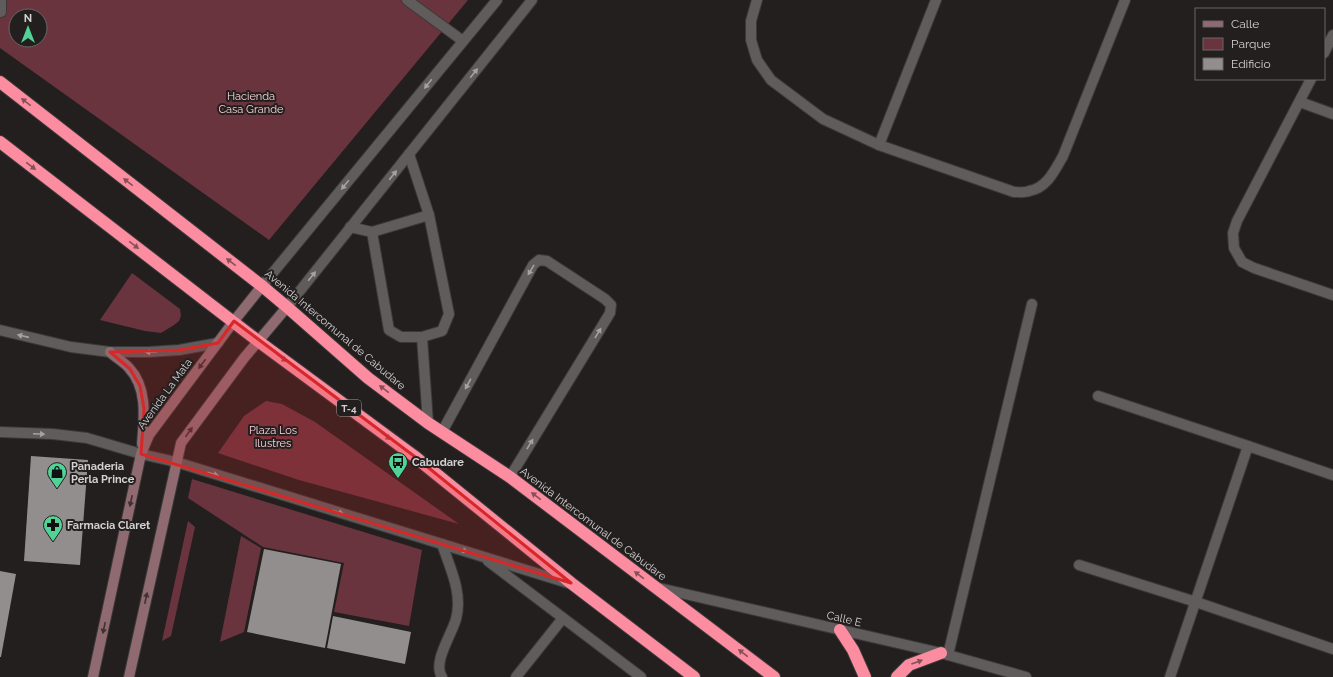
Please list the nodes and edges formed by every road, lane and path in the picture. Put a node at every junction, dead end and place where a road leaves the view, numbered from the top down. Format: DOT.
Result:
graph roads {
  1 [pos="1,0"];
  2 [pos="407,0"];
  3 [pos="497,0"];
  4 [pos="532,0"];
  5 [pos="757,0"];
  6 [pos="936,0"];
  7 [pos="1125,0"];
  8 [pos="1,12"];
  9 [pos="1333,35"];
  10 [pos="464,41"];
  11 [pos="1325,51"];
  12 [pos="1311,80"];
  13 [pos="0,82"];
  14 [pos="1300,102"];
  15 [pos="1333,114"];
  16 [pos="0,142"];
  17 [pos="879,145"];
  18 [pos="409,154"];
  19 [pos="428,215"];
  20 [pos="350,228"];
  21 [pos="372,232"];
  22 [pos="262,286"];
  23 [pos="1333,295"];
  24 [pos="1032,304"];
  25 [pos="288,307"];
  26 [pos="234,321"];
  27 [pos="0,330"];
  28 [pos="422,337"];
  29 [pos="258,341"];
  30 [pos="218,343"];
  31 [pos="110,352"];
  32 [pos="1098,396"];
  33 [pos="428,422"];
  34 [pos="0,432"];
  35 [pos="442,432"];
  36 [pos="1248,446"];
  37 [pos="141,454"];
  38 [pos="176,462"];
  39 [pos="1333,475"];
  40 [pos="510,477"];
  41 [pos="442,544"];
  42 [pos="481,556"];
  43 [pos="1079,565"];
  44 [pos="571,583"];
  45 [pos="656,588"];
  46 [pos="1196,602"];
  47 [pos="563,618"];
  48 [pos="840,630"];
  49 [pos="1333,649"];
  50 [pos="944,654"];
  51 [pos="93,677"];
  52 [pos="129,677"];
  53 [pos="442,677"];
  54 [pos="516,677"];
  55 [pos="641,677"];
  56 [pos="694,677"];
  57 [pos="774,677"];
  58 [pos="865,677"];
  59 [pos="897,677"];
  60 [pos="1026,677"];
  61 [pos="1170,677"];
  1 -- 8 [label="street"];
  2 -- 10 [label="street"];
  3 -- 10 [label="street"];
  18 -- 4 [label="street, one-way"];
  5 -- 17 [label="street"];
  6 -- 17 [label="street"];
  7 -- 17 [label="street"];
  9 -- 11 [label="street"];
  10 -- 22 [label="street, one-way"];
  12 -- 14 [label="street"];
  22 -- 13 [label="highway, Avenida Intercomunal de Cabudare, one-way"];
  14 -- 15 [label="street"];
  14 -- 23 [label="street"];
  16 -- 26 [label="highway, T-4, one-way"];
  18 -- 19 [label="street"];
  20 -- 18 [label="street, one-way"];
  19 -- 21 [label="street"];
  19 -- 28 [label="street"];
  20 -- 21 [label="street"];
  25 -- 20 [label="street, one-way"];
  21 -- 28 [label="street"];
  22 -- 25 [label="highway, Avenida Intercomunal de Cabudare"];
  22 -- 26 [label="street, Avenida La Mata"];
  24 -- 50 [label="street"];
  25 -- 29 [label="street"];
  33 -- 25 [label="highway, Avenida Intercomunal de Cabudare, one-way"];
  26 -- 29 [label="highway, T-4"];
  26 -- 30 [label="street, Avenida La Mata"];
  31 -- 27 [label="street, one-way"];
  28 -- 33 [label="street"];
  38 -- 29 [label="street, one-way"];
  29 -- 44 [label="highway, T-4, one-way"];
  30 -- 31 [label="street, one-way"];
  30 -- 37 [label="street, Avenida La Mata, one-way"];
  31 -- 37 [label="street"];
  32 -- 36 [label="street"];
  33 -- 35 [label="highway, Avenida Intercomunal de Cabudare"];
  34 -- 37 [label="street, one-way"];
  35 -- 40 [label="highway, Avenida Intercomunal de Cabudare"];
  40 -- 35 [label="street, one-way"];
  36 -- 39 [label="street"];
  36 -- 46 [label="street"];
  37 -- 38 [label="street"];
  37 -- 51 [label="street, Avenida La Mata, one-way"];
  38 -- 41 [label="street, one-way"];
  52 -- 38 [label="street, one-way"];
  45 -- 40 [label="highway, Avenida Intercomunal de Cabudare, one-way"];
  41 -- 42 [label="street, one-way"];
  41 -- 53 [label="street"];
  42 -- 44 [label="street"];
  42 -- 47 [label="street"];
  43 -- 46 [label="street"];
  44 -- 56 [label="highway, T-4"];
  45 -- 48 [label="street, Calle E"];
  57 -- 45 [label="highway, Avenida Intercomunal de Cabudare, one-way"];
  46 -- 49 [label="street"];
  46 -- 61 [label="street"];
  47 -- 54 [label="street"];
  47 -- 55 [label="street"];
  48 -- 50 [label="street, Calle E"];
  48 -- 58 [label="highway"];
  59 -- 50 [label="highway, one-way"];
  50 -- 60 [label="street, Calle E"];
}
